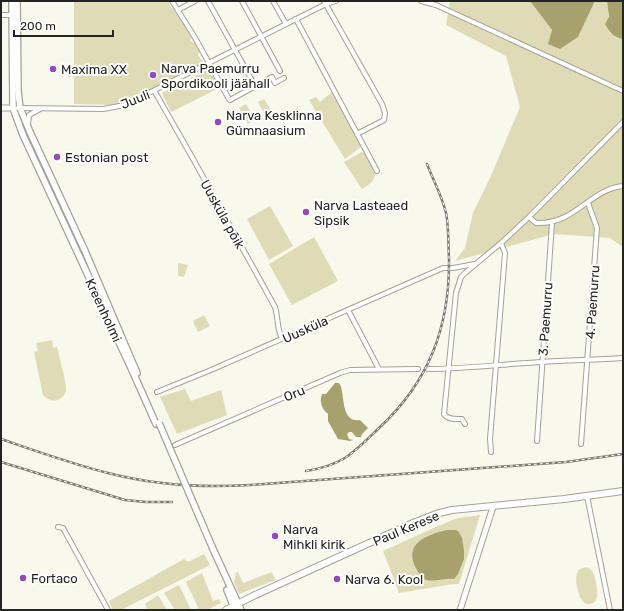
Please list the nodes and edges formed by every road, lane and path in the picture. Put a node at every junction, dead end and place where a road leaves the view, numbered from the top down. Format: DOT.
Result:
graph roads {
  1 [pos="12,1"];
  2 [pos="17,1"];
  3 [pos="172,1"];
  4 [pos="195,1"];
  5 [pos="208,1"];
  6 [pos="242,1"];
  7 [pos="273,1"];
  8 [pos="336,1"];
  9 [pos="421,1"];
  10 [pos="325,2"];
  11 [pos="178,10"];
  12 [pos="1,15"];
  13 [pos="14,15"];
  14 [pos="296,19"];
  15 [pos="286,24"];
  16 [pos="261,37"];
  17 [pos="235,50"];
  18 [pos="209,64"];
  19 [pos="280,71"];
  20 [pos="284,78"];
  21 [pos="255,86"];
  22 [pos="623,91"];
  23 [pos="155,92"];
  24 [pos="1,108"];
  25 [pos="13,108"];
  26 [pos="20,108"];
  27 [pos="42,108"];
  28 [pos="623,122"];
  29 [pos="28,127"];
  30 [pos="358,134"];
  31 [pos="377,171"];
  32 [pos="51,178"];
  33 [pos="45,182"];
  34 [pos="623,186"];
  35 [pos="588,203"];
  36 [pos="529,217"];
  37 [pos="552,223"];
  38 [pos="500,243"];
  39 [pos="85,251"];
  40 [pos="78,254"];
  41 [pos="477,264"];
  42 [pos="348,310"];
  43 [pos="282,339"];
  44 [pos="623,358"];
  45 [pos="587,361"];
  46 [pos="542,362"];
  47 [pos="496,366"];
  48 [pos="379,369"];
  49 [pos="418,369"];
  50 [pos="428,369"];
  51 [pos="449,369"];
  52 [pos="157,392"];
  53 [pos="157,423"];
  54 [pos="465,424"];
  55 [pos="537,441"];
  56 [pos="581,444"];
  57 [pos="175,445"];
  58 [pos="491,452"];
  59 [pos="623,491"];
  60 [pos="587,496"];
  61 [pos="492,507"];
  62 [pos="58,527"];
  63 [pos="235,606"];
  64 [pos="108,610"];
  65 [pos="226,610"];
  66 [pos="241,610"];
  67 [pos="460,610"];
  68 [pos="610,610"];
  1 -- 13 [label="main road, Kreenholmi"];
  2 -- 13 [label="main road, Kreenholmi"];
  3 -- 11 [label="street"];
  4 -- 11 [label="street"];
  5 -- 17 [label="street"];
  6 -- 16 [label="street"];
  7 -- 15 [label="street"];
  8 -- 10 [label="street, Juuli"];
  9 -- 22 [label="street"];
  10 -- 14 [label="street, Juuli"];
  10 -- 30 [label="street"];
  11 -- 18 [label="street"];
  12 -- 13 [label="street"];
  13 -- 25 [label="main road, Kreenholmi"];
  13 -- 26 [label="main road, Kreenholmi"];
  14 -- 15 [label="street, Juuli"];
  14 -- 30 [label="street"];
  15 -- 16 [label="street, Juuli"];
  16 -- 17 [label="street, Juuli"];
  16 -- 19 [label="street"];
  17 -- 18 [label="street, Juuli"];
  17 -- 21 [label="street"];
  18 -- 21 [label="street"];
  18 -- 23 [label="street, Juuli"];
  20 -- 21 [label="street"];
  23 -- 27 [label="street, Juuli"];
  23 -- 43 [label="street, Uusküla põik"];
  24 -- 25 [label="street"];
  25 -- 26 [label="street, Juuli"];
  25 -- 33 [label="main road, Kreenholmi"];
  26 -- 27 [label="street, Juuli"];
  26 -- 29 [label="main road, Kreenholmi"];
  27 -- 29 [label="street"];
  28 -- 36 [label="street"];
  29 -- 32 [label="main road, Kreenholmi"];
  30 -- 31 [label="street"];
  32 -- 33 [label="main road"];
  32 -- 39 [label="main road, Kreenholmi"];
  33 -- 40 [label="main road, Kreenholmi"];
  34 -- 35 [label="street"];
  35 -- 37 [label="street"];
  35 -- 45 [label="street, 4. Paemurru"];
  36 -- 37 [label="street"];
  36 -- 38 [label="street"];
  37 -- 46 [label="street, 3. Paemurru"];
  38 -- 41 [label="street"];
  38 -- 47 [label="street"];
  39 -- 40 [label="main road"];
  39 -- 53 [label="main road, Kreenholmi"];
  40 -- 53 [label="main road, Kreenholmi"];
  41 -- 42 [label="street, Uusküla"];
  41 -- 51 [label="street"];
  42 -- 43 [label="street, Uusküla"];
  42 -- 48 [label="street"];
  43 -- 52 [label="street, Uusküla"];
  44 -- 45 [label="street"];
  45 -- 46 [label="street"];
  45 -- 56 [label="street, 4. Paemurru"];
  46 -- 47 [label="street"];
  46 -- 55 [label="street, 3. Paemurru"];
  47 -- 51 [label="street"];
  47 -- 58 [label="street"];
  48 -- 49 [label="street, Oru"];
  48 -- 57 [label="street, Oru"];
  50 -- 51 [label="street"];
  51 -- 54 [label="street"];
  53 -- 63 [label="main road, Kreenholmi, bridge"];
  59 -- 60 [label="highway, Paul Kerese"];
  60 -- 61 [label="highway, Paul Kerese"];
  60 -- 68 [label="street"];
  61 -- 63 [label="highway, Paul Kerese"];
  61 -- 67 [label="street"];
  62 -- 64 [label="street"];
  63 -- 65 [label="highway, Paul Kerese"];
  63 -- 66 [label="main road, Kreenholmi"];
}
